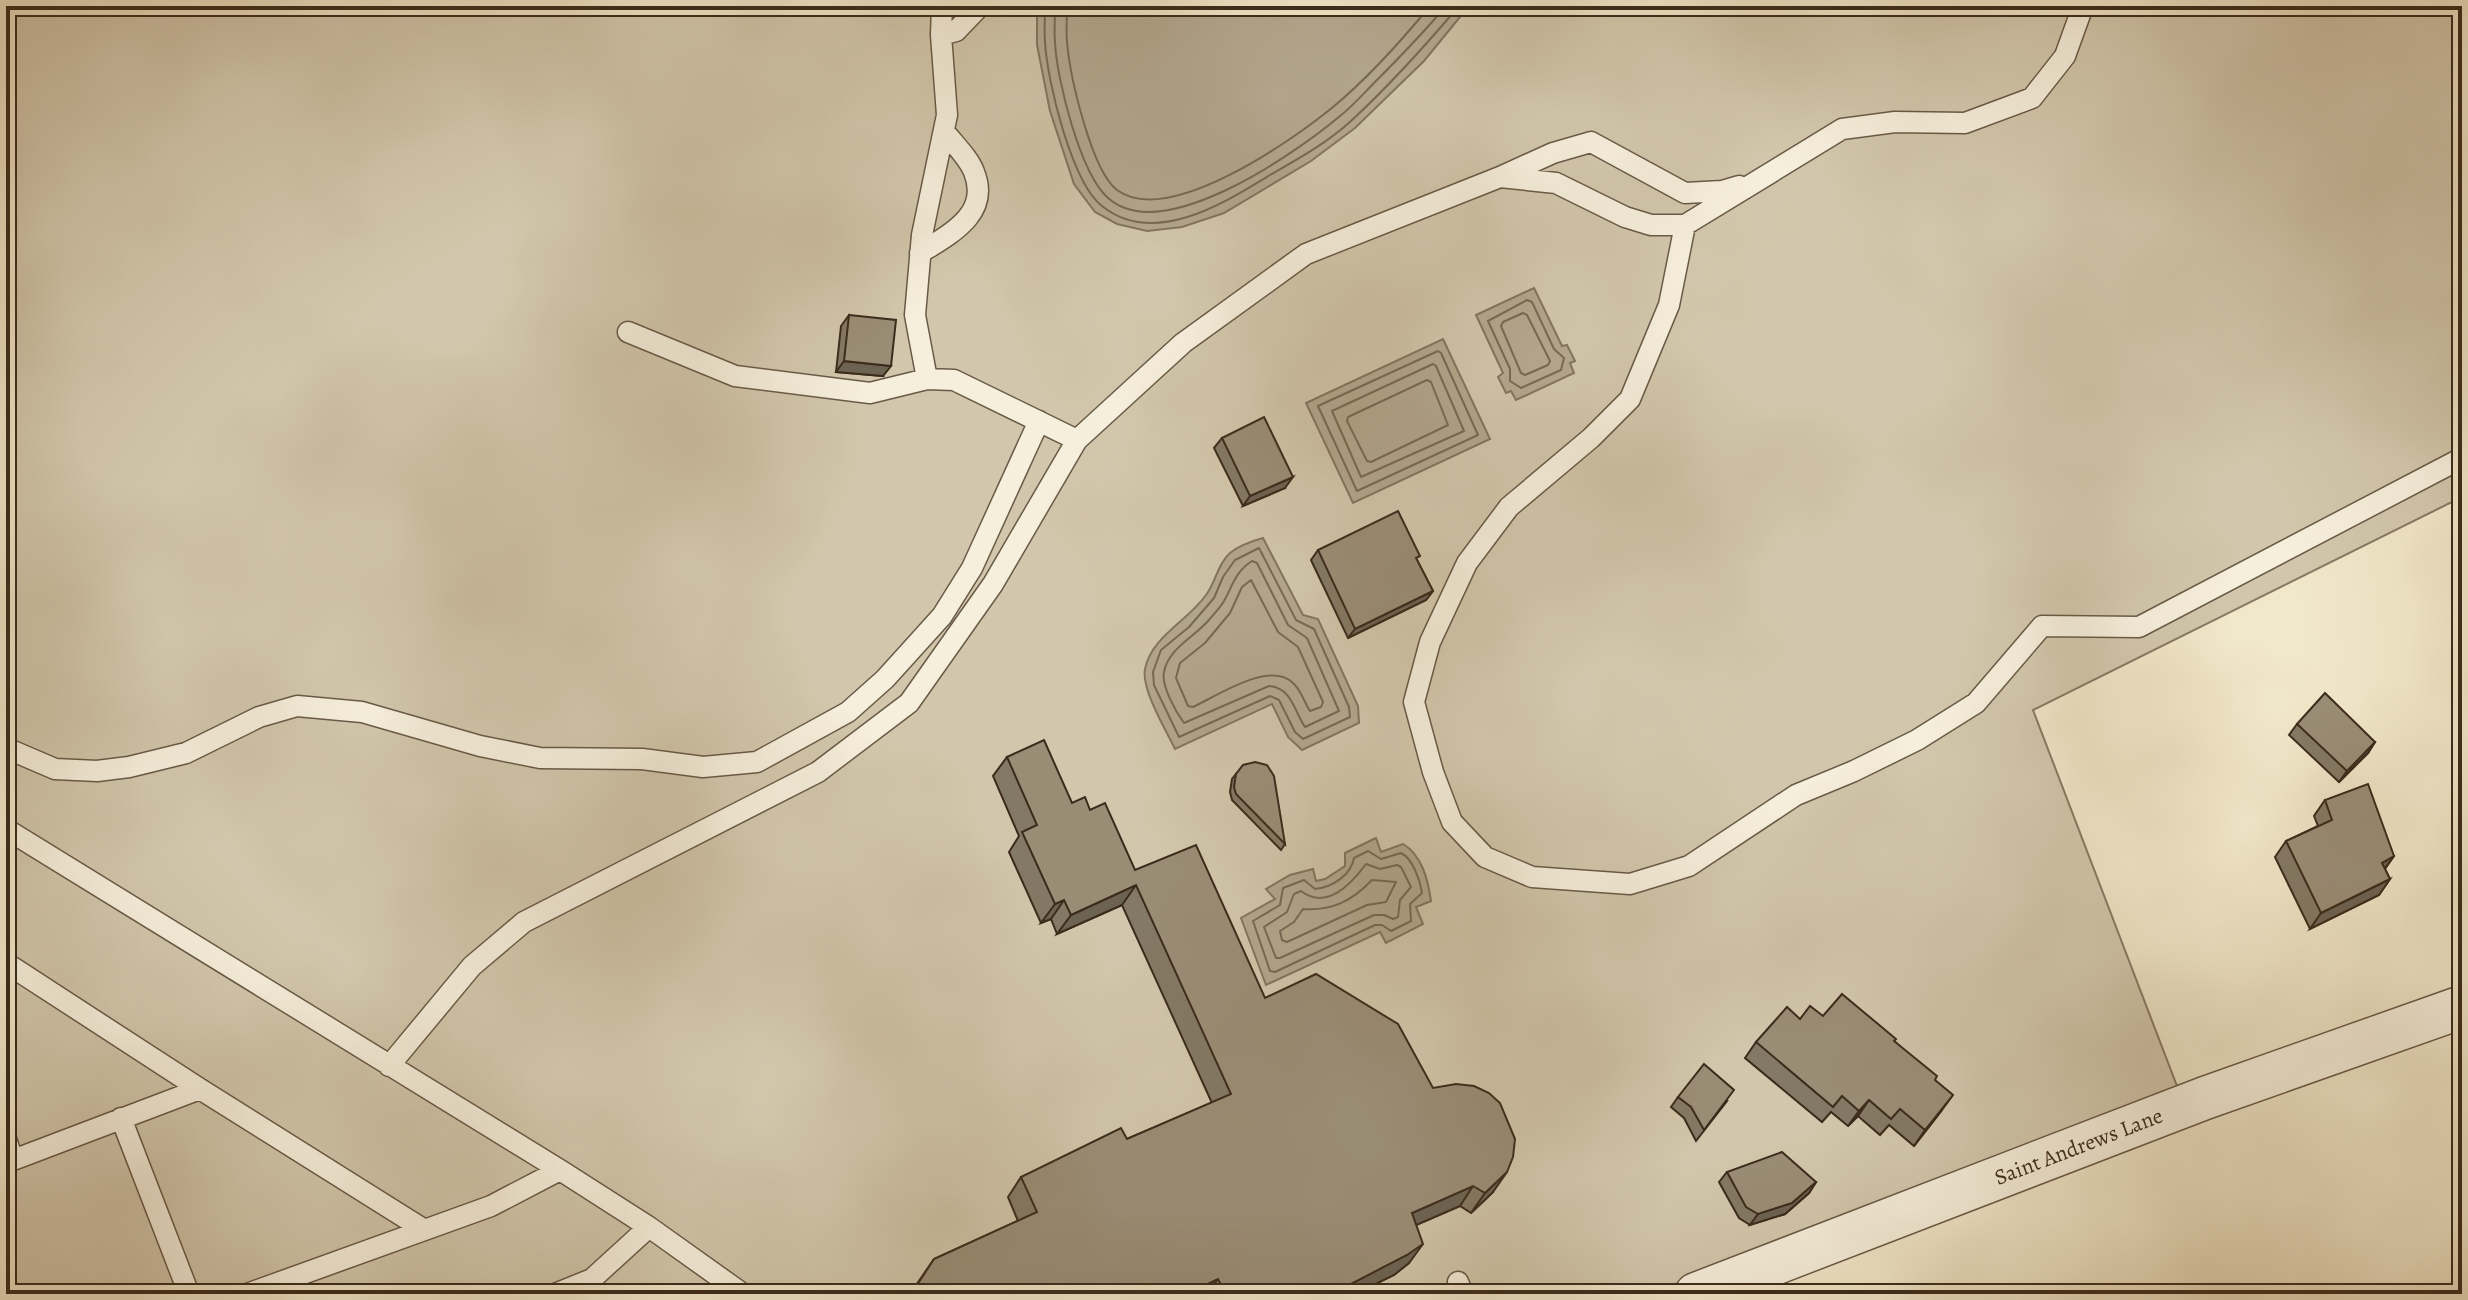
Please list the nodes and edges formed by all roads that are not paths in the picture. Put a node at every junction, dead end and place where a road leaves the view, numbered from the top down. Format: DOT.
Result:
graph roads {
  1 [pos="942,6"];
  2 [pos="980,6"];
  3 [pos="2083,6"];
  4 [pos="941,35"];
  5 [pos="944,131"];
  6 [pos="1500,177"];
  7 [pos="1759,179"];
  8 [pos="1685,225"];
  9 [pos="920,253"];
  10 [pos="628,332"];
  11 [pos="927,379"];
  12 [pos="1039,421"];
  13 [pos="1077,440"];
  14 [pos="2462,458"];
  15 [pos="6,748"];
  16 [pos="6,829"];
  17 [pos="6,963"];
  18 [pos="2462,1007"];
  19 [pos="389,1066"];
  20 [pos="200,1089"];
  21 [pos="121,1118"];
  22 [pos="6,1139"];
  23 [pos="560,1170"];
  24 [pos="649,1227"];
  25 [pos="423,1229"];
  26 [pos="189,1294"];
  27 [pos="247,1294"];
  28 [pos="555,1294"];
  29 [pos="743,1294"];
  30 [pos="1696,1294"];
  1 -- 4 [label="lane"];
  2 -- 4 [label="lane"];
  3 -- 7 [label="lane"];
  4 -- 5 [label="lane"];
  5 -- 9 [label="lane"];
  5 -- 9 [label="lane"];
  6 -- 7 [label="lane"];
  6 -- 8 [label="lane"];
  6 -- 13 [label="lane"];
  7 -- 8 [label="lane"];
  8 -- 14 [label="lane"];
  9 -- 11 [label="lane"];
  10 -- 11 [label="lane"];
  11 -- 12 [label="lane"];
  12 -- 13 [label="lane"];
  12 -- 15 [label="lane"];
  13 -- 19 [label="lane"];
  16 -- 19 [label="lane"];
  17 -- 20 [label="lane"];
  18 -- 30 [label="street, Saint Andrews Lane"];
  19 -- 23 [label="lane"];
  20 -- 21 [label="lane"];
  20 -- 25 [label="lane"];
  21 -- 22 [label="lane"];
  21 -- 26 [label="lane"];
  23 -- 24 [label="lane"];
  23 -- 25 [label="lane"];
  24 -- 28 [label="lane"];
  24 -- 29 [label="lane"];
  25 -- 27 [label="lane"];
}
